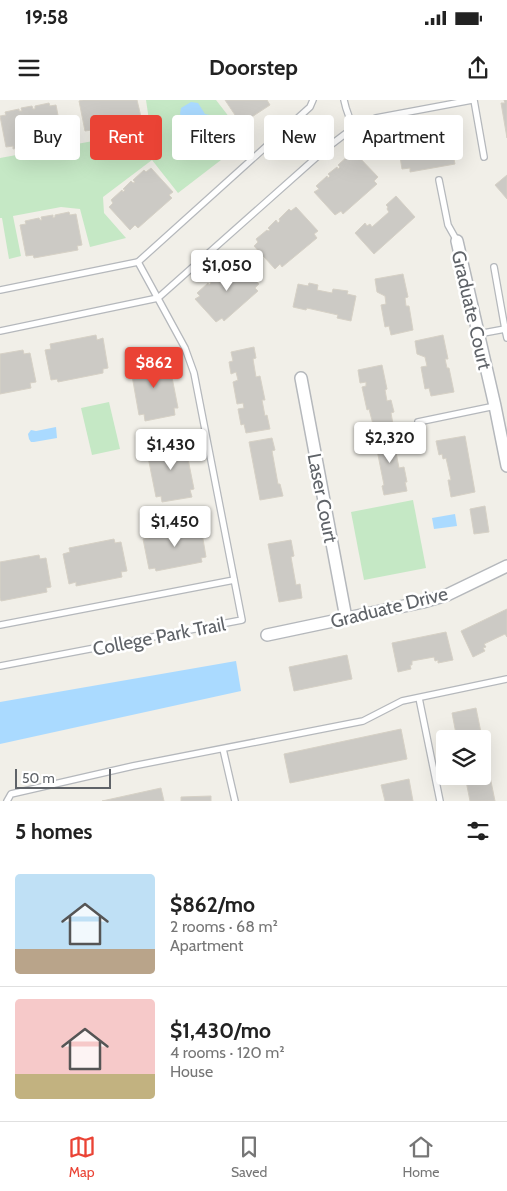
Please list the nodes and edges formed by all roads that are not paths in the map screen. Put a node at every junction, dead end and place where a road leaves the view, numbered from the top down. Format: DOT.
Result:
graph roads {
  1 [pos="313,100"];
  2 [pos="344,100"];
  3 [pos="432,100"];
  4 [pos="473,100"];
  5 [pos="433,107"];
  6 [pos="348,115"];
  7 [pos="392,115"];
  8 [pos="344,135"];
  9 [pos="484,157"];
  10 [pos="439,180"];
  11 [pos="456,241"];
  12 [pos="138,262"];
  13 [pos="494,267"];
  14 [pos="0,290"];
  15 [pos="158,298"];
  16 [pos="505,329"];
  17 [pos="0,331"];
  18 [pos="478,334"];
  19 [pos="507,338"];
  20 [pos="301,378"];
  21 [pos="495,406"];
  22 [pos="418,422"];
  23 [pos="507,465"];
  24 [pos="507,566"];
  25 [pos="234,580"];
  26 [pos="346,618"];
  27 [pos="0,625"];
  28 [pos="267,635"];
  29 [pos="0,666"];
  30 [pos="507,679"];
  31 [pos="419,698"];
  32 [pos="223,749"];
  33 [pos="7,801"];
  34 [pos="235,801"];
  35 [pos="440,801"];
  1 -- 12 [label="lane"];
  2 -- 6 [label="lane"];
  3 -- 5 [label="lane"];
  4 -- 5 [label="lane"];
  4 -- 9 [label="lane"];
  5 -- 7 [label="lane"];
  8 -- 15 [label="lane"];
  10 -- 11 [label="lane"];
  11 -- 18 [label="street, Graduate Court"];
  12 -- 14 [label="lane"];
  12 -- 15 [label="lane, College Park Trail"];
  13 -- 16 [label="lane"];
  15 -- 17 [label="lane"];
  15 -- 25 [label="lane, College Park Trail"];
  16 -- 18 [label="lane"];
  16 -- 19 [label="lane"];
  18 -- 21 [label="street, Graduate Court"];
  20 -- 26 [label="street, Laser Court"];
  21 -- 22 [label="lane"];
  21 -- 23 [label="street, Graduate Court"];
  24 -- 26 [label="street, Graduate Drive"];
  25 -- 27 [label="lane"];
  25 -- 29 [label="lane, College Park Trail"];
  26 -- 28 [label="street, Graduate Drive"];
  30 -- 31 [label="lane"];
  31 -- 32 [label="lane"];
  31 -- 35 [label="lane"];
  32 -- 33 [label="lane"];
  32 -- 34 [label="lane"];
}
